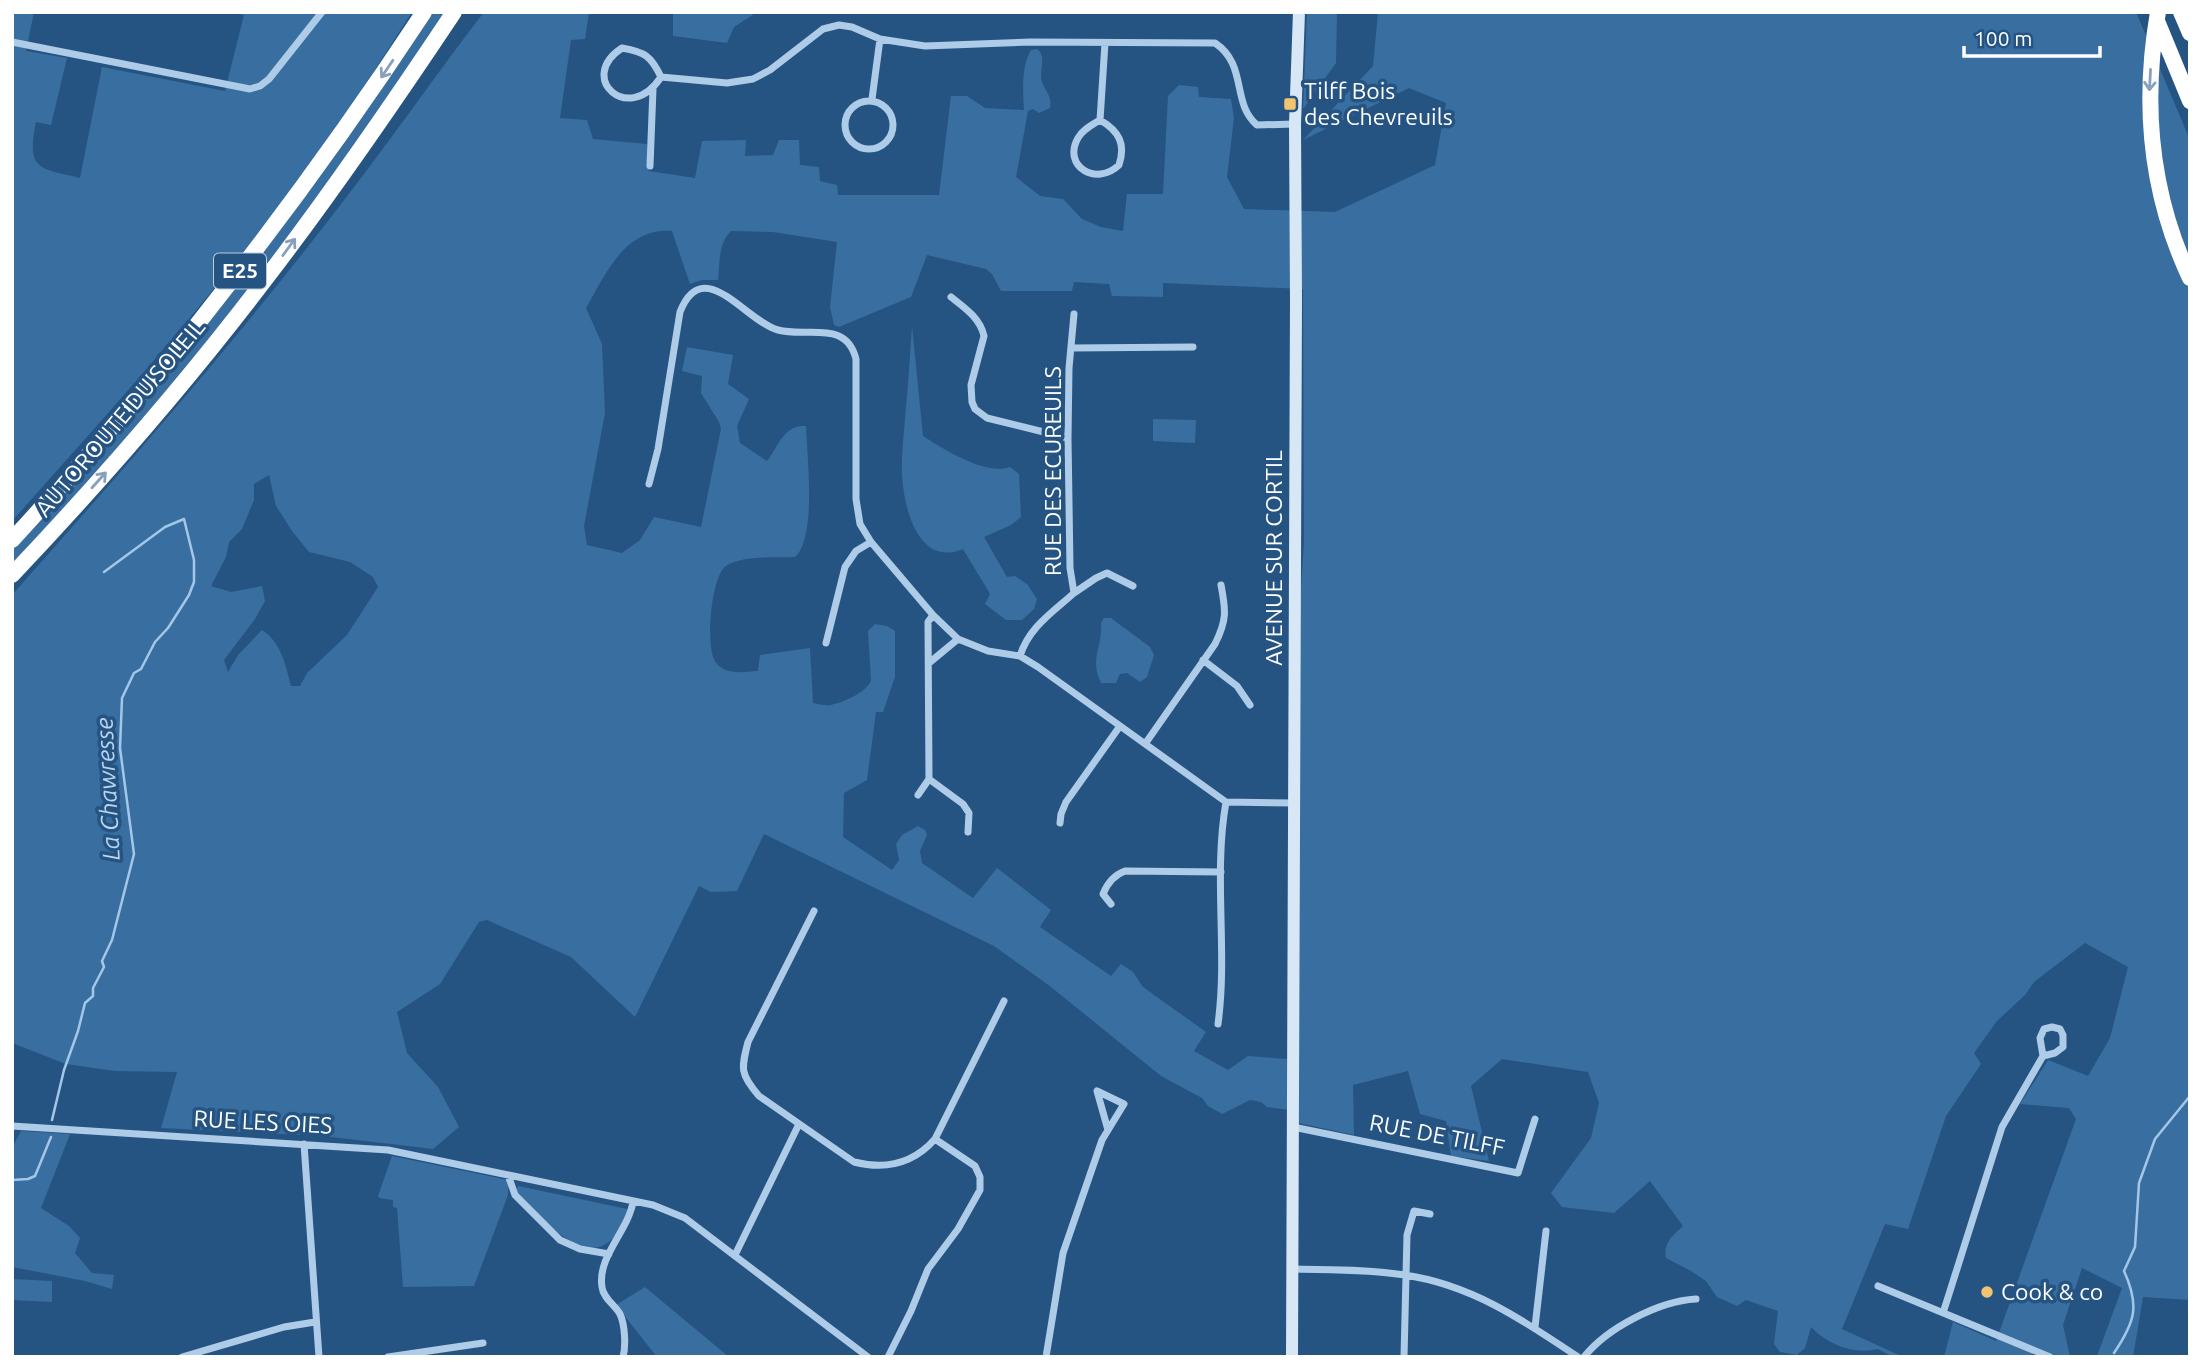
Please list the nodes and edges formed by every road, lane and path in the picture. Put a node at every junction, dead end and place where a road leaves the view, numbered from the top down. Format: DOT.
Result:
graph roads {
  1 [pos="322,12"];
  2 [pos="424,12"];
  3 [pos="454,12"];
  4 [pos="1299,12"];
  5 [pos="2156,12"];
  6 [pos="2181,12"];
  7 [pos="2190,33"];
  8 [pos="880,39"];
  9 [pos="12,42"];
  10 [pos="1105,43"];
  11 [pos="661,77"];
  12 [pos="653,89"];
  13 [pos="872,99"];
  14 [pos="2190,101"];
  15 [pos="1100,120"];
  16 [pos="1295,124"];
  17 [pos="650,166"];
  18 [pos="2190,278"];
  19 [pos="951,298"];
  20 [pos="1074,314"];
  21 [pos="1193,347"];
  22 [pos="1072,348"];
  23 [pos="1069,438"];
  24 [pos="649,484"];
  25 [pos="12,540"];
  26 [pos="872,542"];
  27 [pos="12,575"];
  28 [pos="1221,585"];
  29 [pos="1133,586"];
  30 [pos="1074,593"];
  31 [pos="933,615"];
  32 [pos="958,639"];
  33 [pos="826,643"];
  34 [pos="1020,656"];
  35 [pos="1203,660"];
  36 [pos="929,663"];
  37 [pos="1250,705"];
  38 [pos="1120,726"];
  39 [pos="1145,744"];
  40 [pos="929,779"];
  41 [pos="918,795"];
  42 [pos="1226,802"];
  43 [pos="1294,803"];
  44 [pos="1060,823"];
  45 [pos="968,832"];
  46 [pos="1221,872"];
  47 [pos="1111,904"];
  48 [pos="814,911"];
  49 [pos="1004,1002"];
  50 [pos="1218,1024"];
  51 [pos="2043,1056"];
  52 [pos="1535,1119"];
  53 [pos="799,1124"];
  54 [pos="12,1126"];
  55 [pos="1293,1127"];
  56 [pos="1108,1130"];
  57 [pos="935,1139"];
  58 [pos="304,1144"];
  59 [pos="508,1175"];
  60 [pos="633,1202"];
  61 [pos="1430,1214"];
  62 [pos="1546,1231"];
  63 [pos="609,1254"];
  64 [pos="735,1255"];
  65 [pos="1292,1269"];
  66 [pos="1406,1275"];
  67 [pos="1878,1286"];
  68 [pos="1696,1299"];
  69 [pos="1943,1313"];
  70 [pos="315,1322"];
  71 [pos="1535,1327"];
  72 [pos="483,1343"];
  73 [pos="455,1353"];
  74 [pos="182,1357"];
  75 [pos="319,1357"];
  76 [pos="388,1357"];
  77 [pos="623,1357"];
  78 [pos="868,1357"];
  79 [pos="888,1357"];
  80 [pos="1046,1357"];
  81 [pos="1292,1357"];
  82 [pos="1404,1357"];
  83 [pos="1578,1357"];
  84 [pos="1584,1357"];
  85 [pos="2050,1357"];
  1 -- 9 [label="street"];
  2 -- 25 [label="highway, AUTOROUTE DU SOLEIL / E25, one-way"];
  27 -- 3 [label="highway, AUTOROUTE DU SOLEIL / E25, one-way"];
  4 -- 16 [label="main road, AVENUE SUR CORTIL"];
  5 -- 14 [label="highway"];
  5 -- 18 [label="highway, one-way"];
  6 -- 7 [label="highway"];
  8 -- 10 [label="street"];
  8 -- 11 [label="street"];
  8 -- 13 [label="street"];
  10 -- 15 [label="street"];
  10 -- 16 [label="street"];
  11 -- 12 [label="street"];
  11 -- 12 [label="street"];
  12 -- 17 [label="street"];
  13 -- 13 [label="street"];
  15 -- 15 [label="street"];
  16 -- 43 [label="main road, AVENUE SUR CORTIL"];
  19 -- 23 [label="street"];
  20 -- 22 [label="street, RUE DES ECUREUILS"];
  21 -- 22 [label="street, RUE DES ECUREUILS"];
  22 -- 23 [label="street, RUE DES ECUREUILS"];
  23 -- 30 [label="street, RUE DES ECUREUILS"];
  24 -- 26 [label="street"];
  26 -- 31 [label="street"];
  26 -- 33 [label="street"];
  28 -- 35 [label="street"];
  29 -- 30 [label="street, RUE DES ECUREUILS"];
  30 -- 34 [label="street, RUE DES ECUREUILS"];
  31 -- 32 [label="street"];
  31 -- 36 [label="street"];
  32 -- 34 [label="street"];
  32 -- 36 [label="street"];
  34 -- 38 [label="street"];
  35 -- 37 [label="street"];
  35 -- 39 [label="street"];
  36 -- 40 [label="street"];
  38 -- 39 [label="street"];
  38 -- 44 [label="street"];
  39 -- 42 [label="street"];
  40 -- 41 [label="street"];
  40 -- 45 [label="street"];
  42 -- 43 [label="street"];
  42 -- 46 [label="street"];
  43 -- 55 [label="main road, AVENUE SUR CORTIL"];
  46 -- 47 [label="street"];
  46 -- 50 [label="street"];
  48 -- 53 [label="street"];
  49 -- 57 [label="street"];
  51 -- 69 [label="street"];
  52 -- 55 [label="street, RUE DE TILFF"];
  53 -- 57 [label="street"];
  53 -- 64 [label="street"];
  54 -- 58 [label="street, RUE LES OIES"];
  55 -- 65 [label="main road"];
  56 -- 56 [label="street"];
  56 -- 80 [label="street"];
  57 -- 79 [label="street"];
  58 -- 59 [label="street, RUE LES OIES"];
  58 -- 70 [label="street"];
  59 -- 60 [label="street, RUE LES OIES"];
  59 -- 63 [label="street"];
  60 -- 63 [label="street"];
  60 -- 64 [label="street, RUE LES OIES"];
  61 -- 66 [label="street"];
  62 -- 71 [label="street"];
  63 -- 77 [label="street"];
  64 -- 78 [label="street, RUE LES OIES"];
  65 -- 66 [label="street"];
  65 -- 81 [label="main road"];
  66 -- 71 [label="street"];
  66 -- 82 [label="street"];
  67 -- 69 [label="street"];
  68 -- 84 [label="street"];
  69 -- 85 [label="street"];
  70 -- 74 [label="street"];
  70 -- 75 [label="street"];
  71 -- 83 [label="street"];
  72 -- 73 [label="street"];
  73 -- 76 [label="street"];
}
